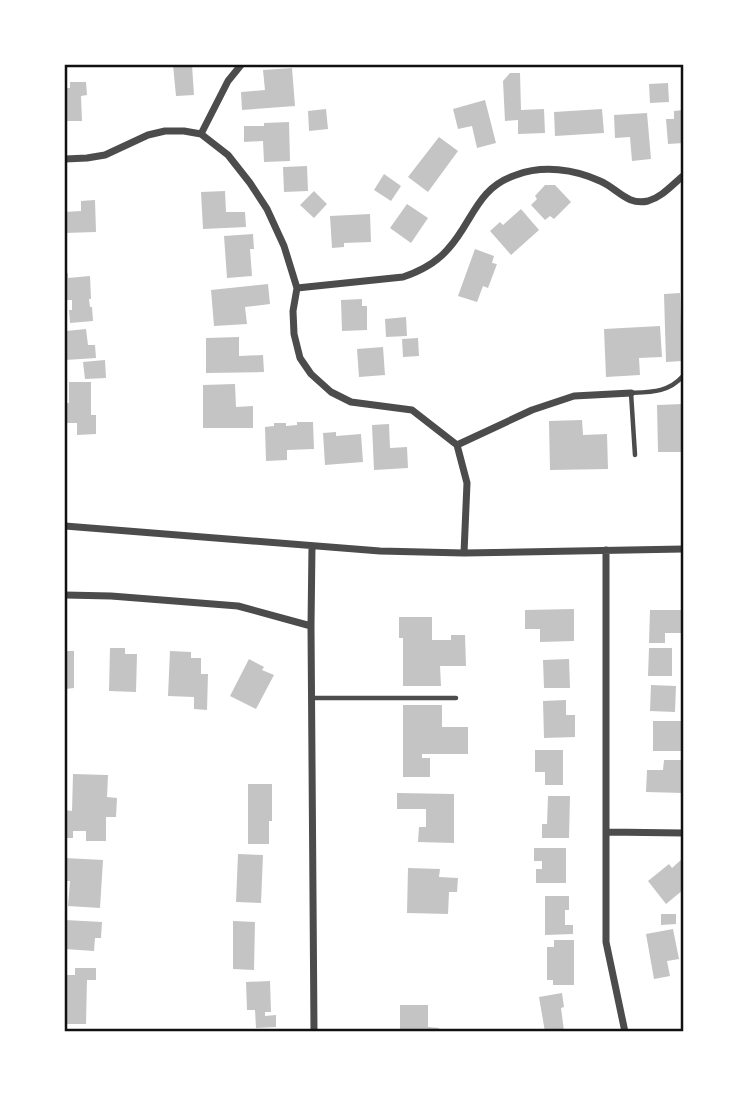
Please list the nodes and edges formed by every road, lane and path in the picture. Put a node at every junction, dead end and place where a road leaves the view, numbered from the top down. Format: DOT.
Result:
graph roads {
  1 [pos="241,65"];
  2 [pos="201,134"];
  3 [pos="65,159"];
  4 [pos="683,176"];
  5 [pos="297,288"];
  6 [pos="683,376"];
  7 [pos="631,393"];
  8 [pos="457,445"];
  9 [pos="635,455"];
  10 [pos="65,526"];
  11 [pos="312,546"];
  12 [pos="683,549"];
  13 [pos="606,550"];
  14 [pos="464,553"];
  15 [pos="65,595"];
  16 [pos="311,626"];
  17 [pos="311,698"];
  18 [pos="456,698"];
  19 [pos="607,832"];
  20 [pos="683,833"];
  21 [pos="314,1032"];
  22 [pos="625,1032"];
  1 -- 2 [label="street"];
  2 -- 3 [label="street"];
  2 -- 5 [label="street"];
  4 -- 5 [label="street"];
  5 -- 8 [label="street"];
  6 -- 7 [label="lane"];
  7 -- 8 [label="street"];
  7 -- 9 [label="lane"];
  8 -- 14 [label="street"];
  10 -- 11 [label="street"];
  11 -- 14 [label="street"];
  11 -- 16 [label="street"];
  12 -- 13 [label="street"];
  13 -- 14 [label="street"];
  13 -- 19 [label="street"];
  15 -- 16 [label="street"];
  16 -- 17 [label="street"];
  17 -- 18 [label="lane"];
  17 -- 21 [label="street"];
  19 -- 20 [label="street"];
  19 -- 22 [label="street"];
}
